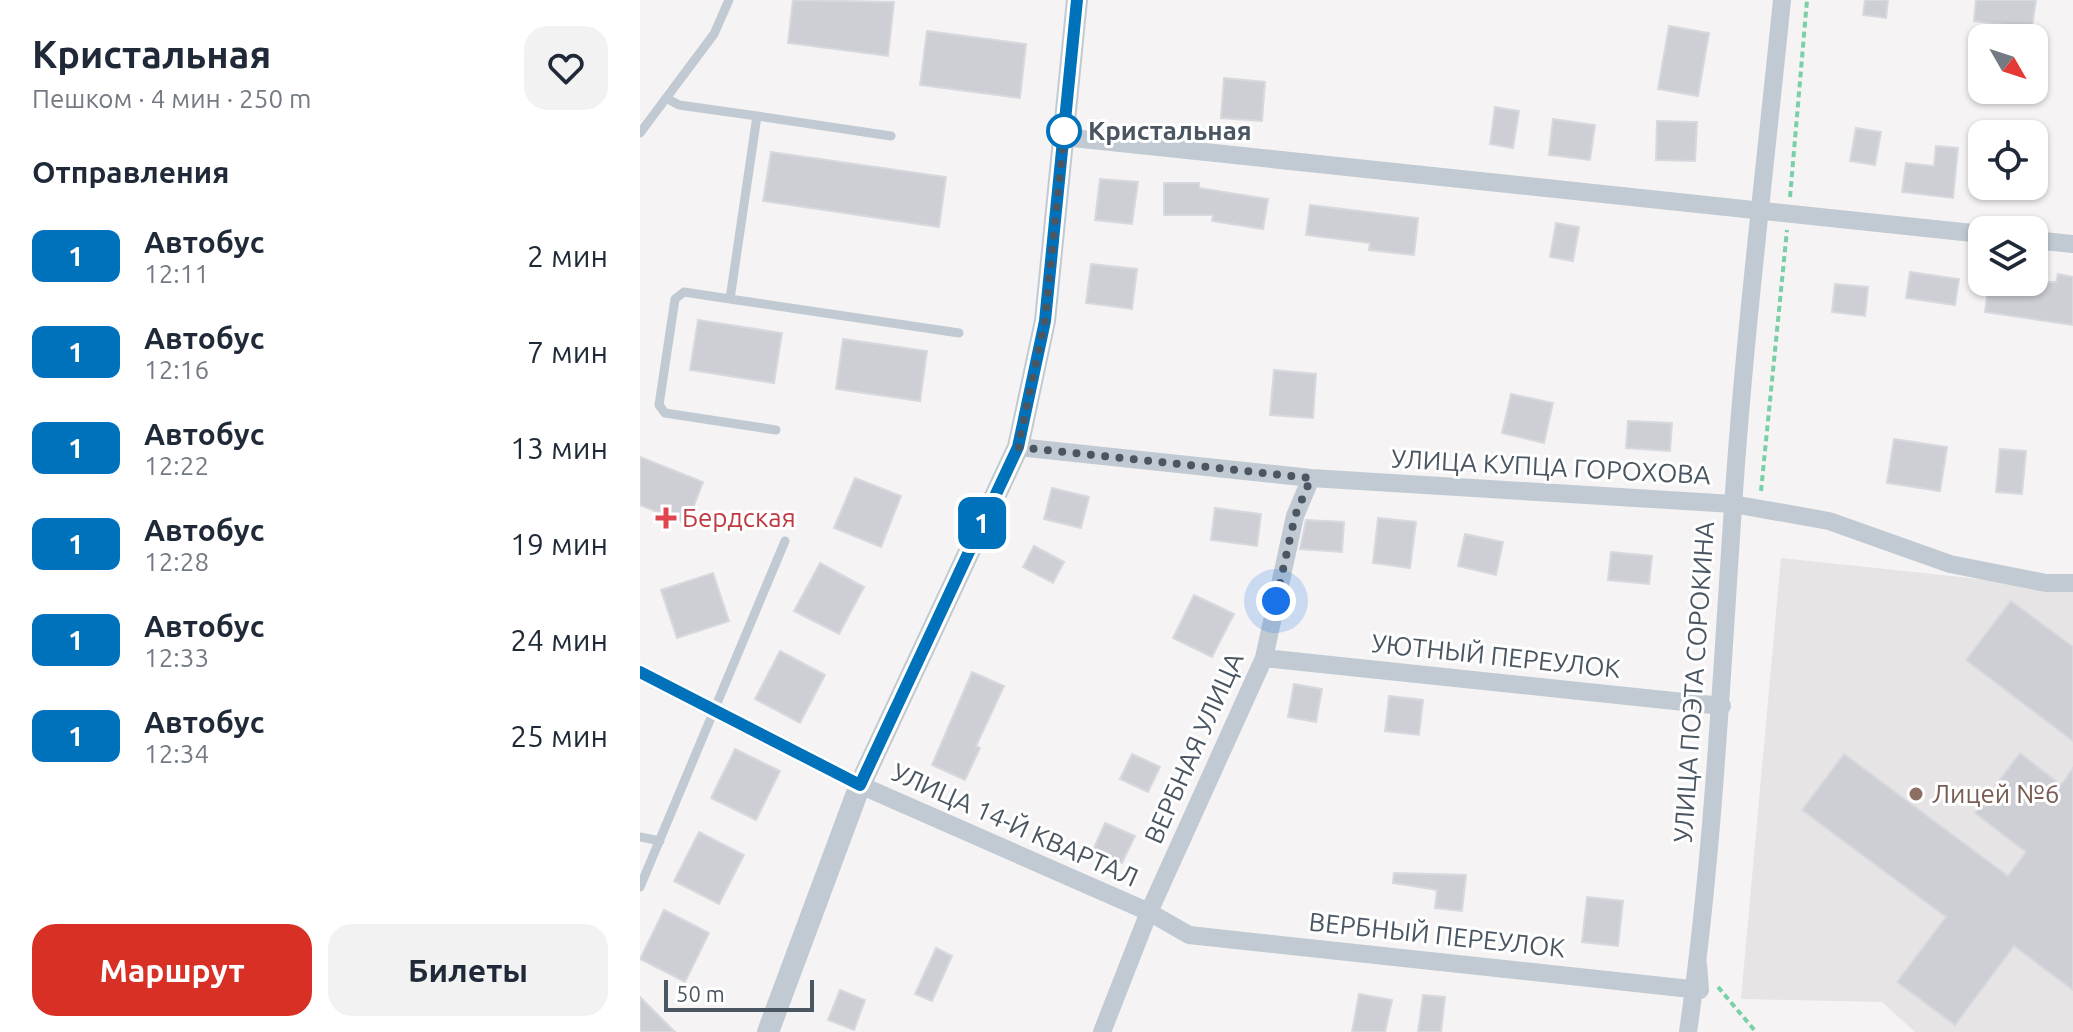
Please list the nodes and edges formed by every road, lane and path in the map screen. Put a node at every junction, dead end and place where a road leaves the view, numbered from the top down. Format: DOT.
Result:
graph roads {
  1 [pos="729,0"];
  2 [pos="1077,0"];
  3 [pos="1782,0"];
  4 [pos="1807,0"];
  5 [pos="666,98"];
  6 [pos="757,116"];
  7 [pos="640,133"];
  8 [pos="891,136"];
  9 [pos="1063,137"];
  10 [pos="1761,212"];
  11 [pos="1789,214"];
  12 [pos="1968,233"];
  13 [pos="2048,241"];
  14 [pos="2073,244"];
  15 [pos="730,299"];
  16 [pos="959,333"];
  17 [pos="776,430"];
  18 [pos="1018,447"];
  19 [pos="1311,478"];
  20 [pos="1733,504"];
  21 [pos="1760,508"];
  22 [pos="785,541"];
  23 [pos="2073,583"];
  24 [pos="1264,658"];
  25 [pos="640,672"];
  26 [pos="1722,706"];
  27 [pos="714,711"];
  28 [pos="860,785"];
  29 [pos="640,837"];
  30 [pos="660,841"];
  31 [pos="640,887"];
  32 [pos="1149,912"];
  33 [pos="1698,964"];
  34 [pos="768,1032"];
  35 [pos="1102,1032"];
  36 [pos="1688,1032"];
  37 [pos="1756,1032"];
  1 -- 5 [label="lane"];
  2 -- 9 [label="street"];
  3 -- 10 [label="street, УЛИЦА ПОЭТА СОРОКИНА"];
  4 -- 11 [label="path"];
  5 -- 6 [label="lane"];
  5 -- 7 [label="lane"];
  6 -- 8 [label="lane"];
  6 -- 15 [label="lane"];
  9 -- 10 [label="street"];
  9 -- 18 [label="street"];
  10 -- 11 [label="street"];
  10 -- 20 [label="street, УЛИЦА ПОЭТА СОРОКИНА"];
  11 -- 12 [label="street"];
  11 -- 21 [label="path"];
  13 -- 14 [label="street"];
  15 -- 16 [label="lane"];
  15 -- 17 [label="lane"];
  18 -- 19 [label="street, УЛИЦА КУПЦА ГОРОХОВА"];
  18 -- 28 [label="street"];
  19 -- 20 [label="street, УЛИЦА КУПЦА ГОРОХОВА"];
  19 -- 24 [label="street, ВЕРБНАЯ УЛИЦА"];
  20 -- 21 [label="street, УЛИЦА КУПЦА ГОРОХОВА"];
  20 -- 26 [label="street, УЛИЦА ПОЭТА СОРОКИНА"];
  21 -- 23 [label="street, УЛИЦА КУПЦА ГОРОХОВА"];
  22 -- 27 [label="lane"];
  24 -- 26 [label="street, УЮТНЫЙ ПЕРЕУЛОК"];
  24 -- 32 [label="street, ВЕРБНАЯ УЛИЦА"];
  25 -- 27 [label="street, УЛИЦА 14-Й КВАРТАЛ"];
  26 -- 33 [label="street, УЛИЦА ПОЭТА СОРОКИНА"];
  27 -- 28 [label="street, УЛИЦА 14-Й КВАРТАЛ"];
  27 -- 30 [label="lane"];
  28 -- 32 [label="street, УЛИЦА 14-Й КВАРТАЛ"];
  28 -- 34 [label="street"];
  29 -- 30 [label="lane"];
  30 -- 31 [label="lane"];
  32 -- 33 [label="street, ВЕРБНЫЙ ПЕРЕУЛОК"];
  32 -- 35 [label="street, ВЕРБНАЯ УЛИЦА"];
  33 -- 36 [label="street, УЛИЦА ПОЭТА СОРОКИНА"];
  33 -- 37 [label="path"];
}
